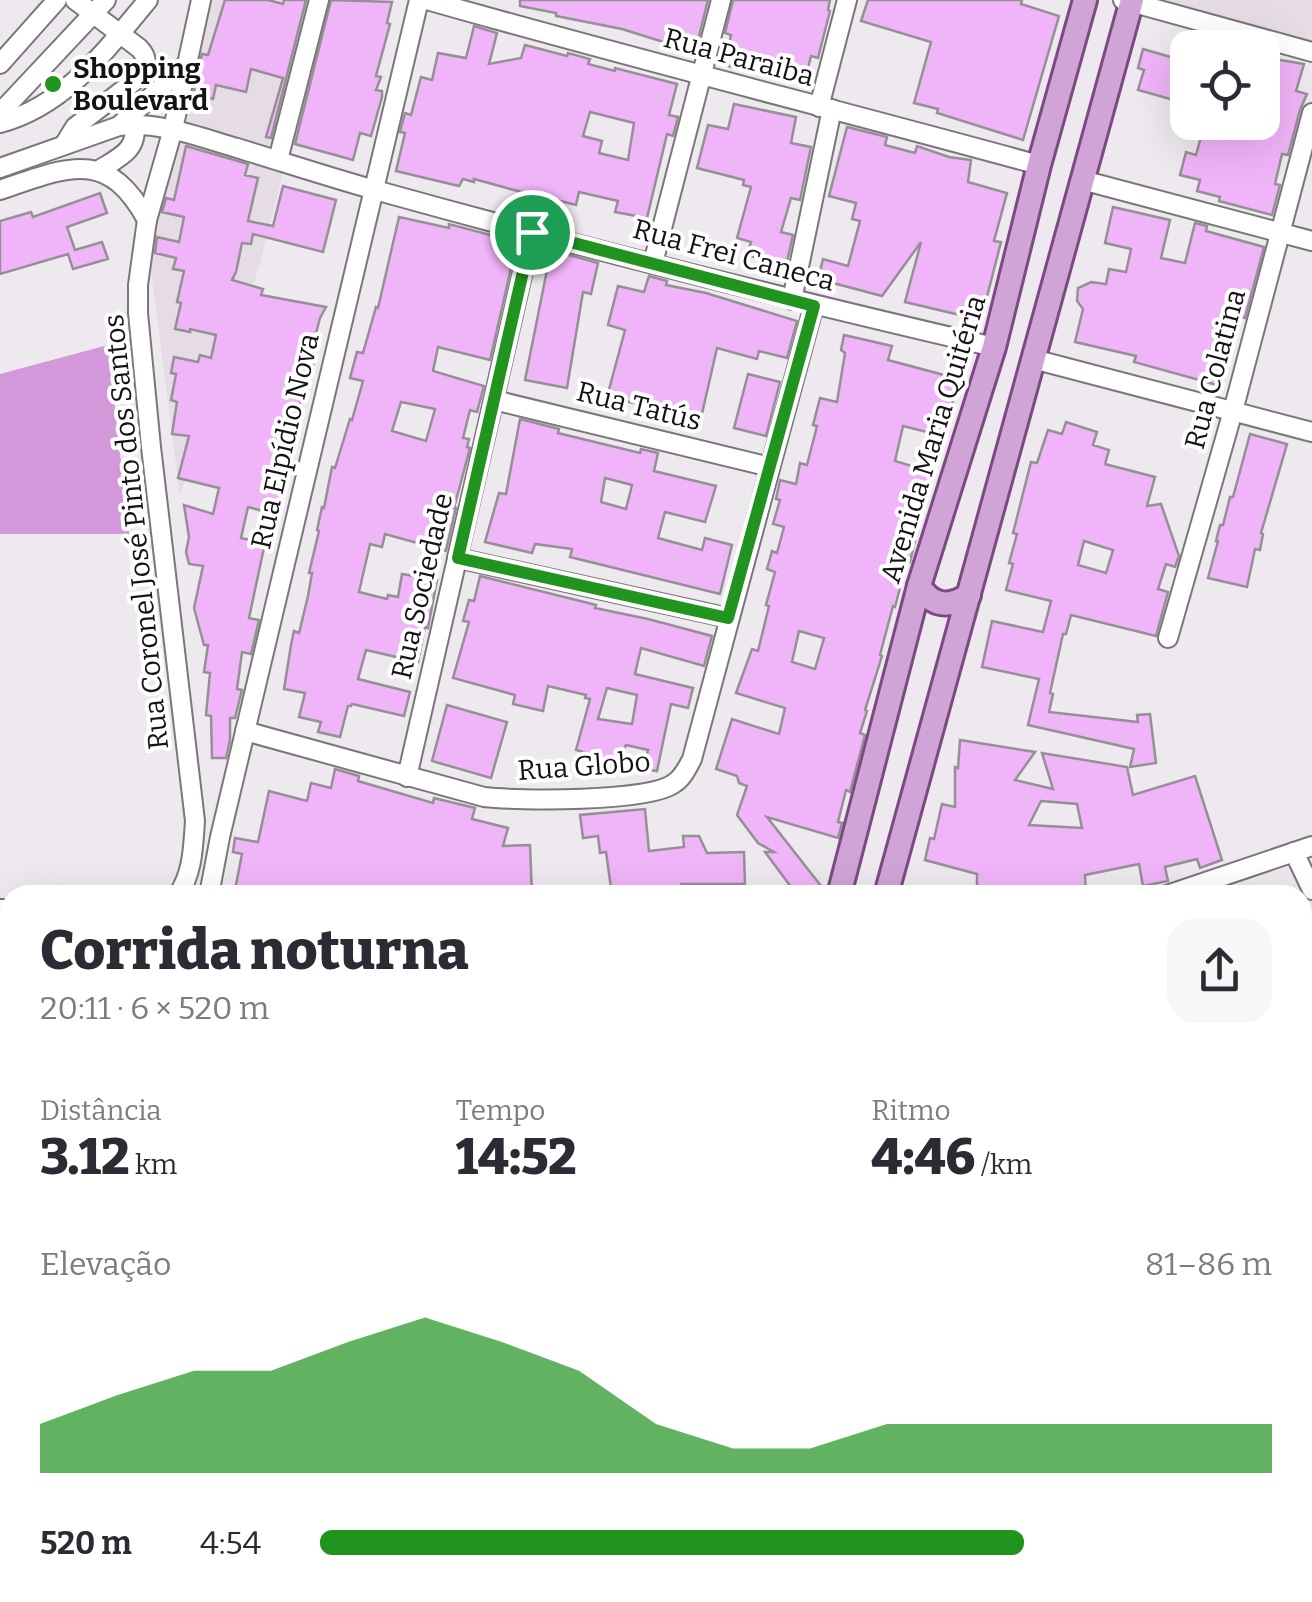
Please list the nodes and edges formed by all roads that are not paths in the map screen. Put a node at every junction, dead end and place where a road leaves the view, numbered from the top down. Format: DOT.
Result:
graph roads {
  1 [pos="57,0"];
  2 [pos="75,0"];
  3 [pos="148,0"];
  4 [pos="201,0"];
  5 [pos="319,0"];
  6 [pos="423,0"];
  7 [pos="721,0"];
  8 [pos="847,0"];
  9 [pos="1085,0"];
  10 [pos="1129,1"];
  11 [pos="100,7"];
  12 [pos="120,34"];
  13 [pos="1312,52"];
  14 [pos="0,64"];
  15 [pos="187,64"];
  16 [pos="700,76"];
  17 [pos="71,84"];
  18 [pos="826,108"];
  19 [pos="95,112"];
  20 [pos="0,113"];
  21 [pos="1312,114"];
  22 [pos="0,122"];
  23 [pos="126,125"];
  24 [pos="173,129"];
  25 [pos="64,144"];
  26 [pos="278,160"];
  27 [pos="1038,165"];
  28 [pos="0,168"];
  29 [pos="99,170"];
  30 [pos="1082,180"];
  31 [pos="373,189"];
  32 [pos="0,190"];
  33 [pos="147,220"];
  34 [pos="532,232"];
  35 [pos="1281,232"];
  36 [pos="1312,241"];
  37 [pos="654,263"];
  38 [pos="792,300"];
  39 [pos="814,306"];
  40 [pos="994,347"];
  41 [pos="1033,359"];
  42 [pos="494,400"];
  43 [pos="1233,411"];
  44 [pos="1312,432"];
  45 [pos="770,467"];
  46 [pos="458,558"];
  47 [pos="919,586"];
  48 [pos="969,595"];
  49 [pos="728,618"];
  50 [pos="1168,638"];
  51 [pos="245,731"];
  52 [pos="407,777"];
  53 [pos="1303,849"];
  54 [pos="184,885"];
  55 [pos="211,885"];
  56 [pos="843,885"];
  57 [pos="889,885"];
  58 [pos="1196,885"];
  59 [pos="1311,885"];
  1 -- 14 [label="street"];
  2 -- 11 [label="street"];
  3 -- 12 [label="street"];
  4 -- 15 [label="street, Rua Coronel José Pinto dos Santos"];
  5 -- 26 [label="street"];
  6 -- 16 [label="street, Rua Paraiba"];
  6 -- 31 [label="street, Rua Elpídio Nova"];
  7 -- 16 [label="street"];
  8 -- 18 [label="street"];
  9 -- 27 [label="main road, Avenida Maria Quitéria"];
  10 -- 13 [label="street"];
  10 -- 30 [label="main road"];
  11 -- 12 [label="street"];
  11 -- 20 [label="street"];
  12 -- 17 [label="street"];
  12 -- 19 [label="street"];
  15 -- 23 [label="street"];
  15 -- 24 [label="street, Rua Coronel José Pinto dos Santos"];
  16 -- 18 [label="street, Rua Paraiba"];
  16 -- 37 [label="street"];
  17 -- 19 [label="street"];
  17 -- 22 [label="street"];
  18 -- 27 [label="street, Rua Paraiba"];
  18 -- 38 [label="street"];
  19 -- 25 [label="street"];
  21 -- 35 [label="street, Rua Colatina"];
  23 -- 24 [label="street, Rua Frei Caneca"];
  23 -- 25 [label="street"];
  23 -- 29 [label="street"];
  24 -- 26 [label="street, Rua Frei Caneca"];
  24 -- 33 [label="street, Rua Coronel José Pinto dos Santos"];
  25 -- 28 [label="street"];
  26 -- 31 [label="street, Rua Frei Caneca"];
  27 -- 40 [label="main road, Avenida Maria Quitéria"];
  29 -- 32 [label="street"];
  29 -- 33 [label="street"];
  30 -- 35 [label="street"];
  30 -- 41 [label="main road"];
  31 -- 34 [label="street, Rua Frei Caneca"];
  31 -- 51 [label="street, Rua Elpídio Nova"];
  33 -- 54 [label="street, Rua Coronel José Pinto dos Santos"];
  34 -- 37 [label="street, Rua Frei Caneca"];
  34 -- 42 [label="street, Rua Sociedade"];
  35 -- 36 [label="street"];
  35 -- 43 [label="street, Rua Colatina"];
  37 -- 38 [label="street, Rua Frei Caneca"];
  38 -- 39 [label="street, Rua Frei Caneca"];
  39 -- 40 [label="street, Rua Frei Caneca"];
  39 -- 45 [label="street, Rua Globo"];
  40 -- 47 [label="main road, Avenida Maria Quitéria"];
  41 -- 43 [label="street"];
  41 -- 48 [label="main road"];
  42 -- 45 [label="street, Rua Tatús"];
  42 -- 46 [label="street, Rua Sociedade"];
  43 -- 44 [label="street"];
  43 -- 50 [label="street, Rua Colatina"];
  45 -- 49 [label="street, Rua Globo"];
  46 -- 49 [label="street"];
  46 -- 52 [label="street, Rua Sociedade"];
  47 -- 48 [label="main road"];
  47 -- 56 [label="main road, Avenida Maria Quitéria"];
  48 -- 57 [label="main road"];
  49 -- 52 [label="street, Rua Globo"];
  51 -- 52 [label="street, Rua Globo"];
  51 -- 55 [label="street, Rua Elpídio Nova"];
  53 -- 58 [label="street"];
  53 -- 59 [label="street"];
}
